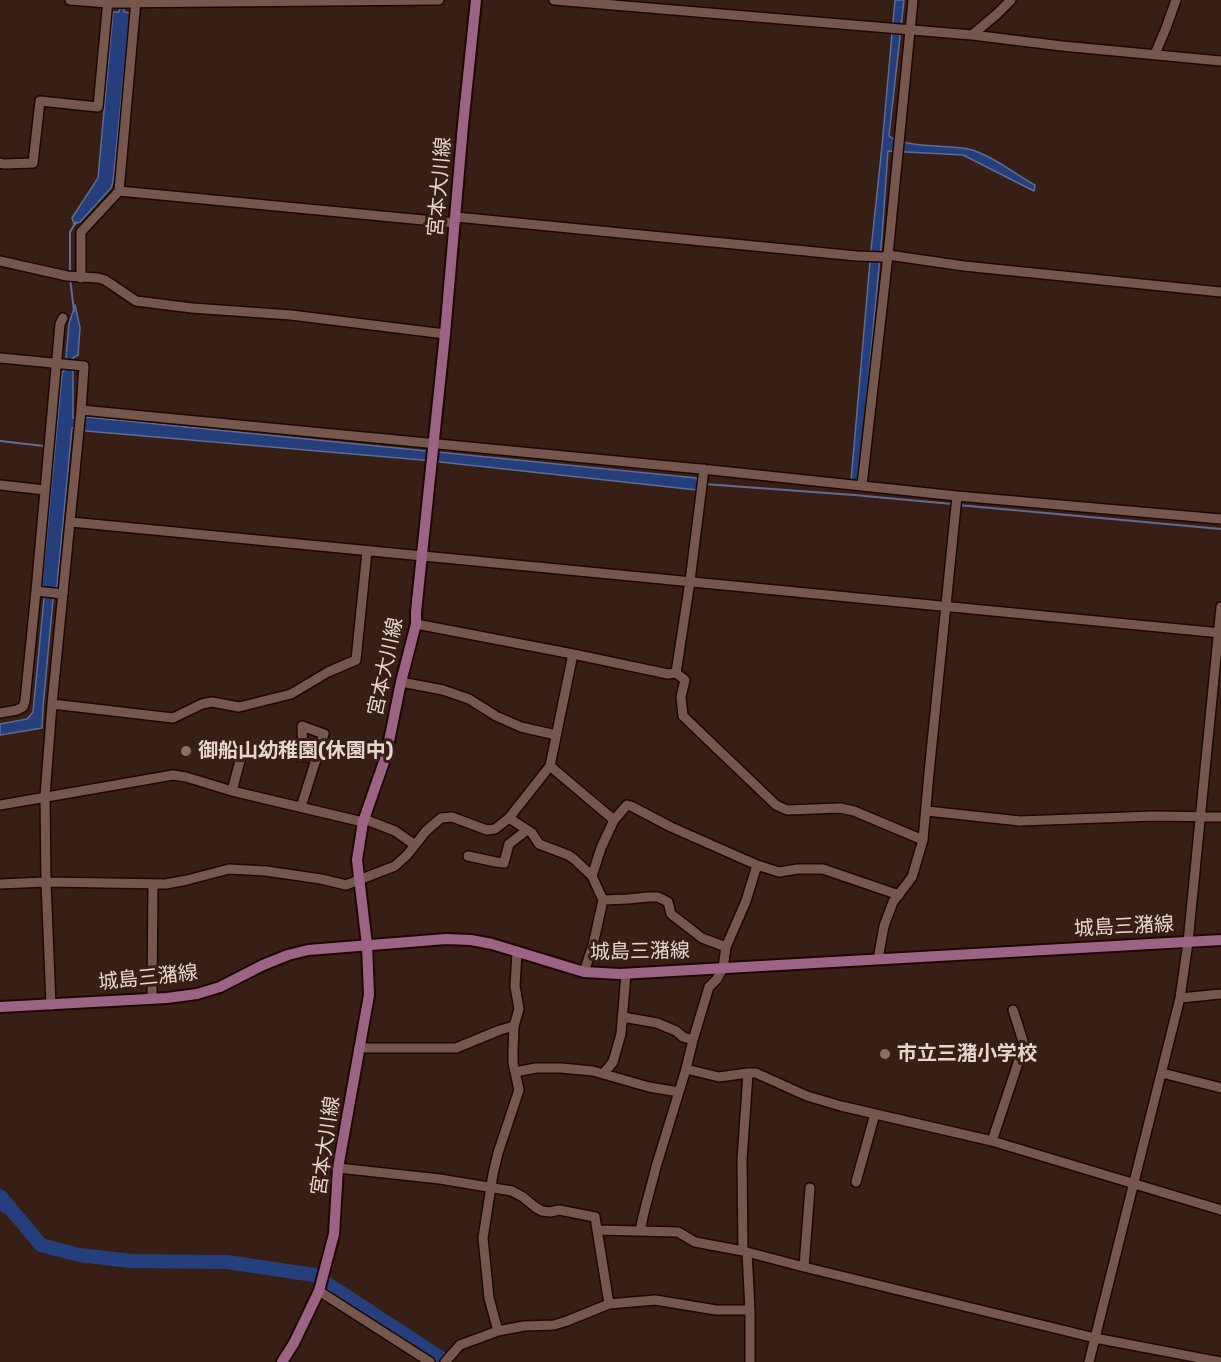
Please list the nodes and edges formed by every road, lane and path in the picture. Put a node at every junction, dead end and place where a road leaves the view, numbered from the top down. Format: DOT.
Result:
graph roads {
  1 [pos="70,0"];
  2 [pos="439,0"];
  3 [pos="476,0"];
  4 [pos="554,0"];
  5 [pos="914,0"];
  6 [pos="1011,0"];
  7 [pos="1176,0"];
  8 [pos="108,2"];
  9 [pos="136,2"];
  10 [pos="910,31"];
  11 [pos="972,35"];
  12 [pos="1155,54"];
  13 [pos="1221,61"];
  14 [pos="0,163"];
  15 [pos="119,191"];
  16 [pos="456,220"];
  17 [pos="886,256"];
  18 [pos="0,261"];
  19 [pos="75,277"];
  20 [pos="1221,292"];
  21 [pos="63,318"];
  22 [pos="445,334"];
  23 [pos="0,358"];
  24 [pos="59,363"];
  25 [pos="81,414"];
  26 [pos="433,445"];
  27 [pos="704,469"];
  28 [pos="856,484"];
  29 [pos="0,485"];
  30 [pos="45,490"];
  31 [pos="957,496"];
  32 [pos="1221,519"];
  33 [pos="71,522"];
  34 [pos="367,551"];
  35 [pos="423,555"];
  36 [pos="690,581"];
  37 [pos="39,592"];
  38 [pos="60,594"];
  39 [pos="946,606"];
  40 [pos="1221,607"];
  41 [pos="416,624"];
  42 [pos="1220,633"];
  43 [pos="573,654"];
  44 [pos="676,673"];
  45 [pos="401,682"];
  46 [pos="52,704"];
  47 [pos="0,713"];
  48 [pos="556,735"];
  49 [pos="303,756"];
  50 [pos="316,759"];
  51 [pos="550,766"];
  52 [pos="232,791"];
  53 [pos="45,796"];
  54 [pos="0,805"];
  55 [pos="301,807"];
  56 [pos="927,811"];
  57 [pos="1201,817"];
  58 [pos="1221,817"];
  59 [pos="509,818"];
  60 [pos="364,820"];
  61 [pos="614,820"];
  62 [pos="527,830"];
  63 [pos="923,840"];
  64 [pos="415,845"];
  65 [pos="468,856"];
  66 [pos="757,865"];
  67 [pos="592,876"];
  68 [pos="359,880"];
  69 [pos="46,882"];
  70 [pos="0,884"];
  71 [pos="153,884"];
  72 [pos="899,894"];
  73 [pos="603,900"];
  74 [pos="1221,940"];
  75 [pos="1188,942"];
  76 [pos="367,945"];
  77 [pos="726,947"];
  78 [pos="516,952"];
  79 [pos="878,959"];
  80 [pos="723,968"];
  81 [pos="584,972"];
  82 [pos="626,974"];
  83 [pos="1221,994"];
  84 [pos="1180,998"];
  85 [pos="152,999"];
  86 [pos="51,1005"];
  87 [pos="0,1007"];
  88 [pos="1013,1010"];
  89 [pos="623,1017"];
  90 [pos="514,1026"];
  91 [pos="693,1040"];
  92 [pos="359,1048"];
  93 [pos="686,1068"];
  94 [pos="515,1072"];
  95 [pos="747,1073"];
  96 [pos="1162,1073"];
  97 [pos="603,1074"];
  98 [pos="1221,1088"];
  99 [pos="679,1092"];
  100 [pos="875,1114"];
  101 [pos="992,1141"];
  102 [pos="338,1168"];
  103 [pos="856,1182"];
  104 [pos="1134,1184"];
  105 [pos="491,1188"];
  106 [pos="810,1188"];
  107 [pos="1221,1210"];
  108 [pos="597,1230"];
  109 [pos="640,1231"];
  110 [pos="745,1251"];
  111 [pos="804,1268"];
  112 [pos="320,1288"];
  113 [pos="609,1304"];
  114 [pos="750,1310"];
  115 [pos="498,1330"];
  116 [pos="1095,1338"];
  117 [pos="447,1359"];
  118 [pos="282,1362"];
  119 [pos="430,1362"];
  120 [pos="750,1362"];
  121 [pos="1089,1362"];
  122 [pos="1221,1362"];
  1 -- 8 [label="street"];
  2 -- 9 [label="street"];
  3 -- 16 [label="main road, 宮本大川線"];
  4 -- 10 [label="street"];
  5 -- 10 [label="street"];
  6 -- 11 [label="street"];
  7 -- 12 [label="street"];
  8 -- 9 [label="street"];
  8 -- 14 [label="street"];
  9 -- 15 [label="street"];
  10 -- 11 [label="street"];
  10 -- 17 [label="street"];
  11 -- 12 [label="street"];
  12 -- 13 [label="street"];
  15 -- 16 [label="street"];
  15 -- 19 [label="street"];
  16 -- 17 [label="street"];
  16 -- 22 [label="main road, 宮本大川線"];
  17 -- 20 [label="street"];
  17 -- 28 [label="street"];
  18 -- 19 [label="street"];
  19 -- 22 [label="street"];
  21 -- 24 [label="street"];
  22 -- 26 [label="main road, 宮本大川線"];
  23 -- 24 [label="street"];
  24 -- 25 [label="street"];
  24 -- 30 [label="street"];
  25 -- 26 [label="street"];
  25 -- 33 [label="street"];
  26 -- 27 [label="street"];
  26 -- 35 [label="main road, 宮本大川線"];
  27 -- 28 [label="street"];
  27 -- 36 [label="street"];
  28 -- 31 [label="street"];
  29 -- 30 [label="street"];
  30 -- 37 [label="street"];
  31 -- 32 [label="street"];
  31 -- 39 [label="street"];
  33 -- 34 [label="street"];
  33 -- 38 [label="street"];
  34 -- 35 [label="street"];
  34 -- 46 [label="street"];
  35 -- 36 [label="street"];
  35 -- 41 [label="main road, 宮本大川線"];
  36 -- 39 [label="street"];
  36 -- 44 [label="street"];
  37 -- 38 [label="street"];
  37 -- 47 [label="street"];
  38 -- 46 [label="street"];
  39 -- 42 [label="street"];
  39 -- 56 [label="street"];
  40 -- 42 [label="street"];
  41 -- 43 [label="street"];
  41 -- 45 [label="main road, 宮本大川線"];
  42 -- 57 [label="street"];
  43 -- 44 [label="street"];
  43 -- 48 [label="street"];
  44 -- 63 [label="street"];
  45 -- 48 [label="street"];
  45 -- 60 [label="main road, 宮本大川線"];
  46 -- 53 [label="street"];
  48 -- 51 [label="street"];
  49 -- 50 [label="street"];
  49 -- 50 [label="street"];
  49 -- 52 [label="street"];
  50 -- 55 [label="street"];
  51 -- 59 [label="street"];
  51 -- 61 [label="street"];
  52 -- 53 [label="street"];
  52 -- 55 [label="street"];
  53 -- 54 [label="street"];
  53 -- 69 [label="street"];
  55 -- 60 [label="street"];
  56 -- 57 [label="street"];
  56 -- 63 [label="street"];
  57 -- 58 [label="street"];
  57 -- 75 [label="street"];
  59 -- 62 [label="street"];
  59 -- 64 [label="street"];
  60 -- 64 [label="street"];
  60 -- 68 [label="main road, 宮本大川線"];
  61 -- 66 [label="street"];
  61 -- 67 [label="street"];
  62 -- 65 [label="street"];
  62 -- 67 [label="street"];
  63 -- 72 [label="street"];
  64 -- 68 [label="street"];
  66 -- 72 [label="street"];
  66 -- 77 [label="street"];
  67 -- 73 [label="street"];
  68 -- 71 [label="street"];
  68 -- 76 [label="main road, 宮本大川線"];
  69 -- 70 [label="street"];
  69 -- 71 [label="street"];
  69 -- 86 [label="street"];
  71 -- 85 [label="street"];
  72 -- 79 [label="street"];
  73 -- 77 [label="street"];
  73 -- 81 [label="street"];
  74 -- 75 [label="main road, 城島三潴線"];
  75 -- 79 [label="main road, 城島三潴線"];
  75 -- 84 [label="street"];
  76 -- 78 [label="main road, 城島三潴線"];
  76 -- 85 [label="main road, 城島三潴線"];
  76 -- 92 [label="main road, 宮本大川線"];
  77 -- 80 [label="street"];
  78 -- 81 [label="main road, 城島三潴線"];
  78 -- 90 [label="street"];
  79 -- 80 [label="main road, 城島三潴線"];
  80 -- 82 [label="main road, 城島三潴線"];
  80 -- 91 [label="street"];
  81 -- 82 [label="main road, 城島三潴線"];
  82 -- 89 [label="street"];
  83 -- 84 [label="street"];
  84 -- 96 [label="street"];
  85 -- 86 [label="main road, 城島三潴線"];
  86 -- 87 [label="main road, 城島三潴線"];
  88 -- 101 [label="street"];
  89 -- 91 [label="street"];
  89 -- 97 [label="street"];
  90 -- 92 [label="street"];
  90 -- 94 [label="street"];
  91 -- 93 [label="street"];
  92 -- 102 [label="main road, 宮本大川線"];
  93 -- 95 [label="street"];
  93 -- 99 [label="street"];
  94 -- 97 [label="street"];
  94 -- 105 [label="street"];
  95 -- 100 [label="street"];
  95 -- 110 [label="street"];
  96 -- 98 [label="street"];
  96 -- 104 [label="street"];
  97 -- 99 [label="street"];
  99 -- 109 [label="street"];
  100 -- 101 [label="street"];
  100 -- 103 [label="street"];
  101 -- 104 [label="street"];
  102 -- 105 [label="street"];
  102 -- 112 [label="main road, 宮本大川線"];
  104 -- 107 [label="street"];
  104 -- 116 [label="street"];
  105 -- 108 [label="street"];
  105 -- 115 [label="street"];
  106 -- 111 [label="street"];
  108 -- 109 [label="street"];
  108 -- 113 [label="street"];
  109 -- 110 [label="street"];
  110 -- 111 [label="street"];
  110 -- 114 [label="street"];
  111 -- 116 [label="street"];
  112 -- 118 [label="main road, 宮本大川線"];
  112 -- 119 [label="street"];
  113 -- 114 [label="street"];
  113 -- 115 [label="street"];
  114 -- 120 [label="street"];
  115 -- 117 [label="street"];
  116 -- 121 [label="street"];
  116 -- 122 [label="street"];
}
